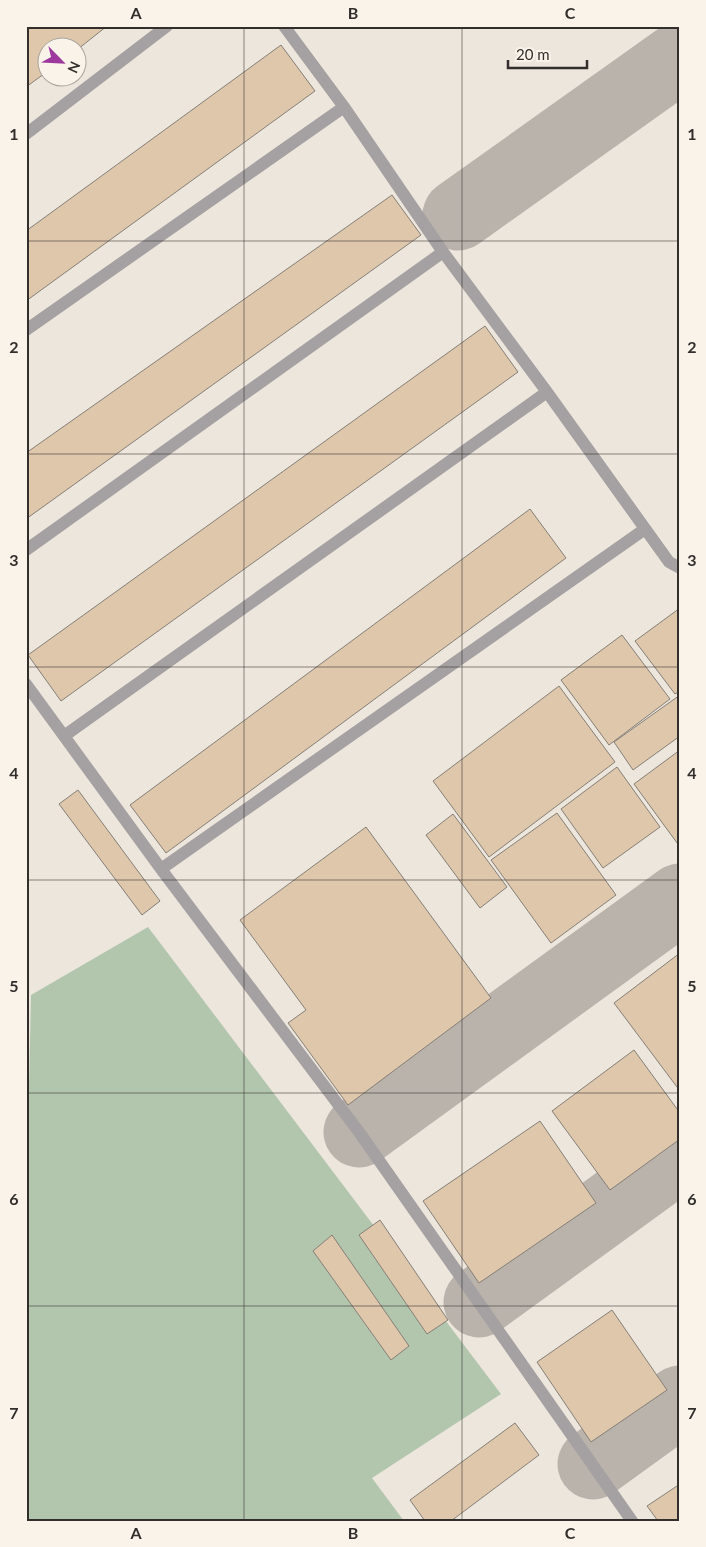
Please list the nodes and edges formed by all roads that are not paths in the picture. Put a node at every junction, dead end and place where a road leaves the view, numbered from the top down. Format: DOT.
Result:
graph roads {
  1 [pos="167,26"];
  2 [pos="284,26"];
  3 [pos="344,107"];
  4 [pos="26,134"];
  5 [pos="443,252"];
  6 [pos="26,330"];
  7 [pos="547,392"];
  8 [pos="645,529"];
  9 [pos="26,550"];
  10 [pos="680,568"];
  11 [pos="26,684"];
  12 [pos="64,736"];
  13 [pos="161,869"];
  14 [pos="632,1521"];
  1 -- 4 [label="lane"];
  2 -- 3 [label="lane"];
  3 -- 5 [label="lane"];
  3 -- 6 [label="lane"];
  5 -- 7 [label="lane"];
  5 -- 9 [label="lane"];
  7 -- 8 [label="lane"];
  7 -- 12 [label="lane"];
  8 -- 10 [label="lane"];
  8 -- 13 [label="lane"];
  11 -- 12 [label="lane"];
  12 -- 13 [label="lane"];
  13 -- 14 [label="lane"];
}
